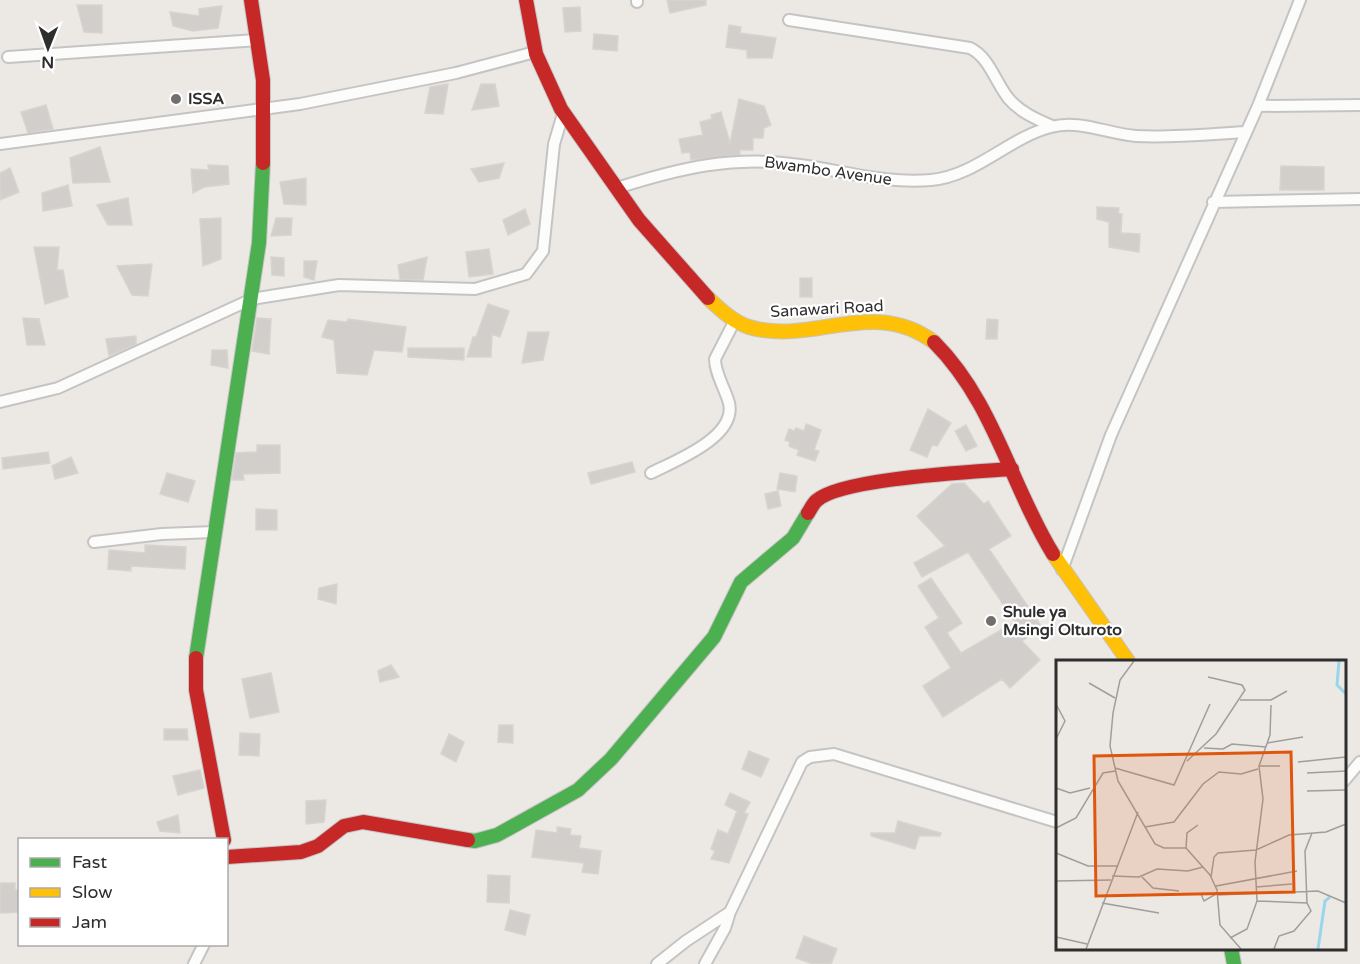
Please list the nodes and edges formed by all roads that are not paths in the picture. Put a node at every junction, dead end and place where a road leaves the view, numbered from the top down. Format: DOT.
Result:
graph roads {
  1 [pos="251,0"];
  2 [pos="1300,0"];
  3 [pos="529,3"];
  4 [pos="789,20"];
  5 [pos="258,40"];
  6 [pos="536,52"];
  7 [pos="8,57"];
  8 [pos="1360,105"];
  9 [pos="1258,106"];
  10 [pos="263,110"];
  11 [pos="563,114"];
  12 [pos="1052,126"];
  13 [pos="1245,132"];
  14 [pos="0,144"];
  15 [pos="617,188"];
  16 [pos="1360,199"];
  17 [pos="1213,202"];
  18 [pos="252,299"];
  19 [pos="734,322"];
  20 [pos="0,402"];
  21 [pos="1012,469"];
  22 [pos="651,473"];
  23 [pos="214,532"];
  24 [pos="94,542"];
  25 [pos="1062,570"];
  26 [pos="1127,660"];
  27 [pos="1360,762"];
  28 [pos="1345,780"];
  29 [pos="1056,822"];
  30 [pos="224,838"];
  31 [pos="228,857"];
  32 [pos="730,912"];
  33 [pos="203,946"];
  34 [pos="1231,949"];
  35 [pos="194,964"];
  36 [pos="657,964"];
  37 [pos="705,964"];
  38 [pos="1234,964"];
  1 -- 5 [label="street"];
  2 -- 9 [label="street"];
  3 -- 6 [label="street, Sanawari Road"];
  4 -- 12 [label="street"];
  5 -- 7 [label="street"];
  5 -- 10 [label="street"];
  6 -- 10 [label="street"];
  6 -- 11 [label="street, Sanawari Road"];
  8 -- 9 [label="street"];
  9 -- 13 [label="street"];
  10 -- 14 [label="street"];
  10 -- 18 [label="street"];
  11 -- 15 [label="street, Sanawari Road"];
  11 -- 18 [label="street"];
  12 -- 13 [label="street, Bwambo Avenue"];
  12 -- 15 [label="street, Bwambo Avenue"];
  13 -- 17 [label="street"];
  15 -- 19 [label="street, Sanawari Road"];
  16 -- 17 [label="street"];
  17 -- 25 [label="street"];
  18 -- 20 [label="street"];
  18 -- 23 [label="street"];
  19 -- 21 [label="street, Sanawari Road"];
  19 -- 22 [label="street"];
  21 -- 25 [label="street, Sanawari Road"];
  21 -- 31 [label="street"];
  23 -- 24 [label="street"];
  23 -- 30 [label="street"];
  25 -- 26 [label="street, Sanawari Road"];
  27 -- 28 [label="street"];
  29 -- 32 [label="street"];
  32 -- 36 [label="street"];
  32 -- 37 [label="street"];
  33 -- 35 [label="street"];
  34 -- 38 [label="street"];
}
